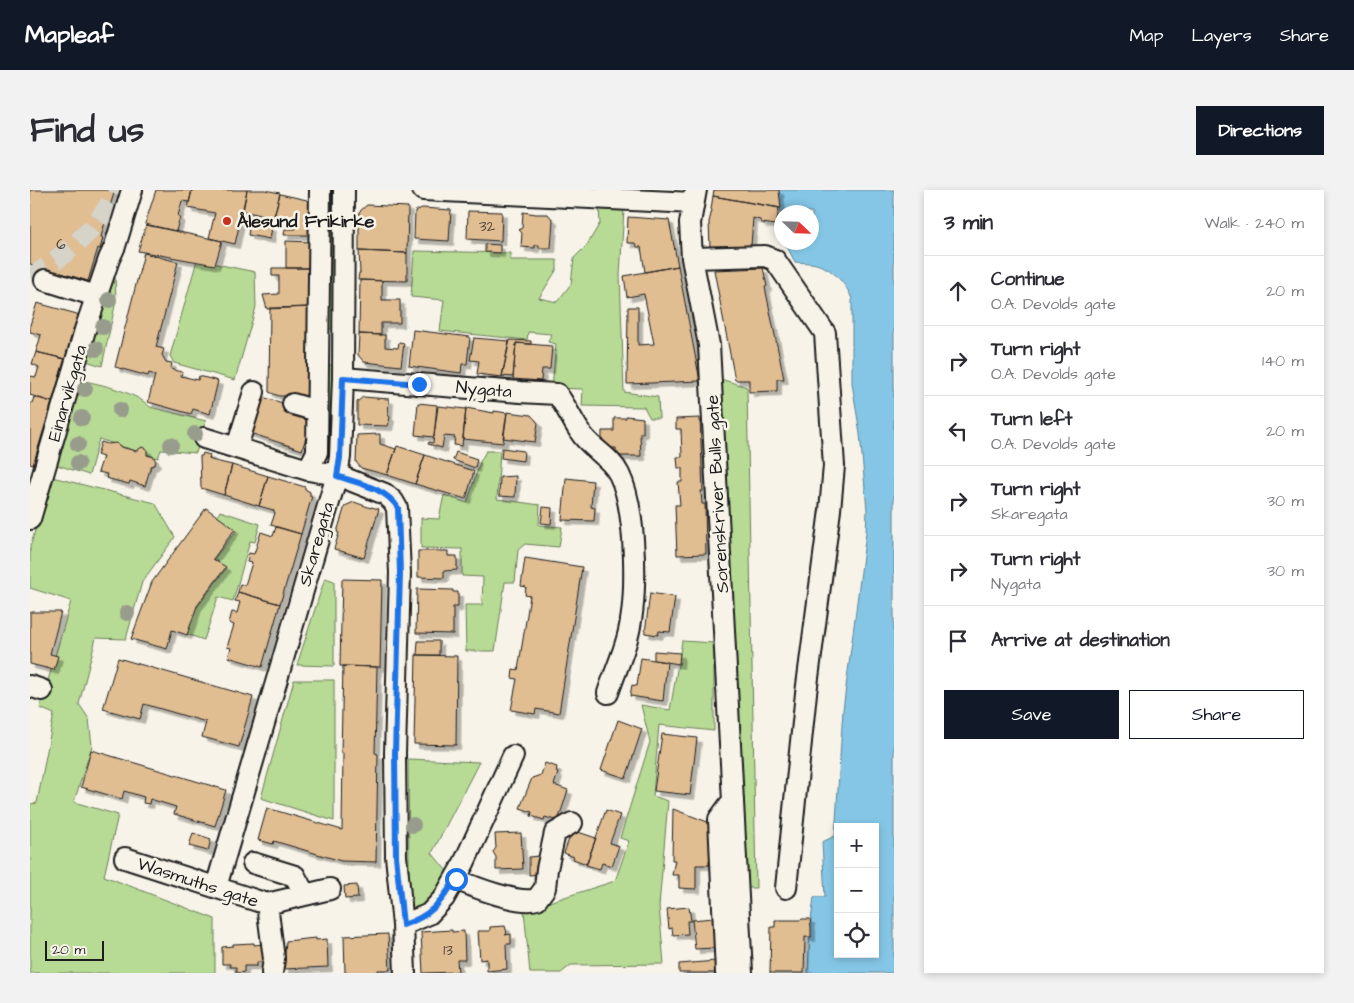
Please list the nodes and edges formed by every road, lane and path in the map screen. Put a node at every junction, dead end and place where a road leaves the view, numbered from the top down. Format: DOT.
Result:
graph roads {
  1 [pos="132,190"];
  2 [pos="320,190"];
  3 [pos="344,190"];
  4 [pos="423,190"];
  5 [pos="694,196"];
  6 [pos="692,258"];
  7 [pos="45,280"];
  8 [pos="96,296"];
  9 [pos="343,378"];
  10 [pos="254,392"];
  11 [pos="293,404"];
  12 [pos="317,411"];
  13 [pos="204,438"];
  14 [pos="237,447"];
  15 [pos="308,470"];
  16 [pos="337,476"];
  17 [pos="30,519"];
  18 [pos="608,693"];
  19 [pos="513,756"];
  20 [pos="734,800"];
  21 [pos="572,823"];
  22 [pos="125,858"];
  23 [pos="253,863"];
  24 [pos="456,879"];
  25 [pos="216,887"];
  26 [pos="786,888"];
  27 [pos="330,889"];
  28 [pos="305,895"];
  29 [pos="267,904"];
  30 [pos="403,925"];
  31 [pos="272,973"];
  32 [pos="405,973"];
  33 [pos="726,973"];
  34 [pos="742,973"];
  1 -- 8 [label="street, Einarvikgata"];
  2 -- 12 [label="street"];
  3 -- 9 [label="street, Skaregata"];
  4 -- 5 [label="street"];
  5 -- 6 [label="street, Sorenskriver Bulls gate"];
  6 -- 20 [label="street, Sorenskriver Bulls gate"];
  6 -- 26 [label="street"];
  7 -- 8 [label="street"];
  8 -- 17 [label="street, Einarvikgata"];
  9 -- 16 [label="street, Skaregata"];
  9 -- 18 [label="street, Nygata"];
  10 -- 14 [label="street"];
  11 -- 12 [label="street"];
  12 -- 15 [label="street"];
  13 -- 14 [label="street"];
  14 -- 15 [label="street"];
  15 -- 16 [label="street"];
  16 -- 25 [label="street, Skaregata"];
  16 -- 30 [label="street"];
  19 -- 24 [label="street"];
  20 -- 33 [label="street"];
  20 -- 34 [label="street, Sorenskriver Bulls gate"];
  21 -- 24 [label="street"];
  22 -- 25 [label="street, Wasmuths gate"];
  23 -- 28 [label="street"];
  24 -- 30 [label="street"];
  25 -- 29 [label="street, Wasmuths gate"];
  27 -- 28 [label="street, Wasmuths gate"];
  28 -- 29 [label="street, Wasmuths gate"];
  29 -- 31 [label="street"];
  30 -- 32 [label="street"];
}
